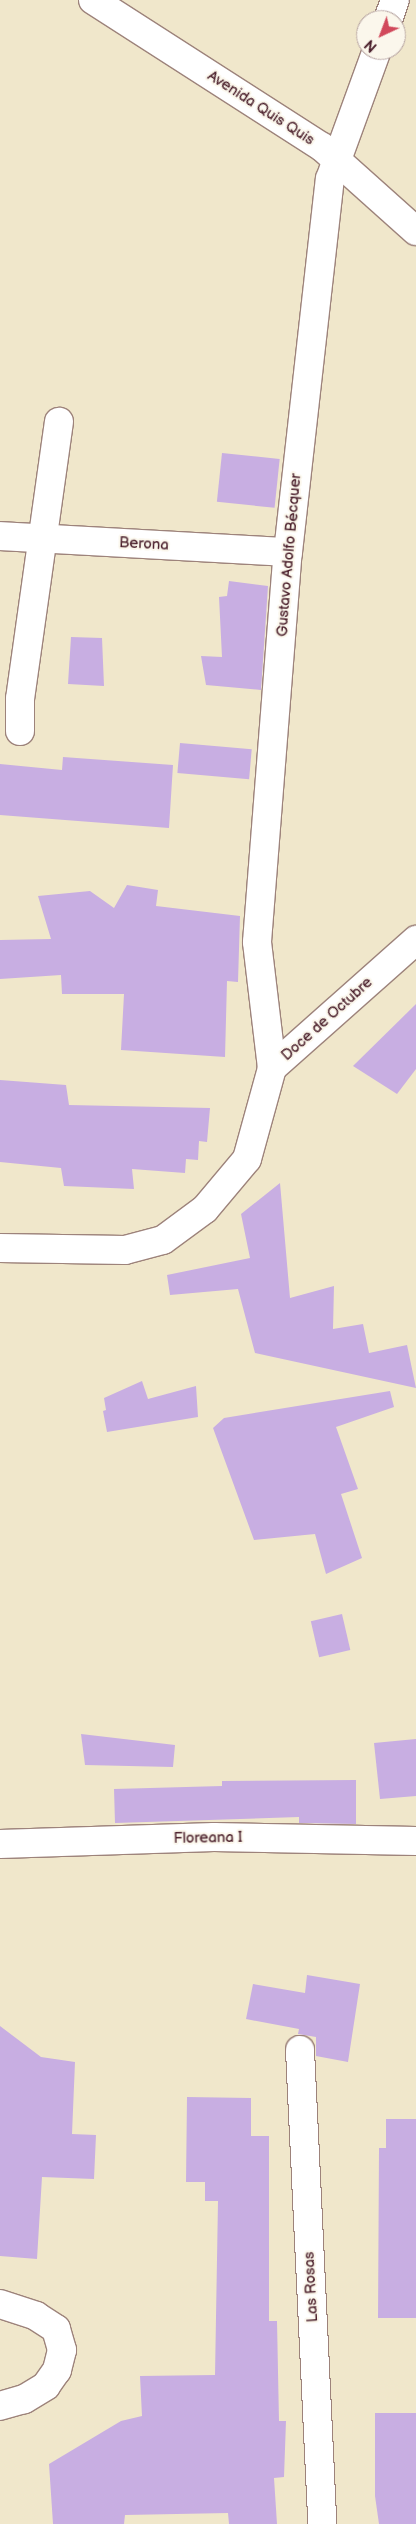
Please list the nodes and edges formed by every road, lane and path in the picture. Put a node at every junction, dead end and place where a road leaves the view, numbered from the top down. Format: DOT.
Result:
graph roads {
  1 [pos="93,0"];
  2 [pos="373,60"];
  3 [pos="337,161"];
  4 [pos="416,231"];
  5 [pos="59,422"];
  6 [pos="0,536"];
  7 [pos="41,539"];
  8 [pos="288,552"];
  9 [pos="20,731"];
  10 [pos="416,940"];
  11 [pos="272,1068"];
  12 [pos="0,1248"];
  13 [pos="416,1841"];
  14 [pos="0,1844"];
  15 [pos="300,2050"];
  16 [pos="0,2304"];
  17 [pos="0,2406"];
  18 [pos="322,2524"];
  1 -- 3 [label="street, Avenida Quis Quis"];
  2 -- 3 [label="street, Gustavo Adolfo Bécquer"];
  3 -- 4 [label="street, Avenida Quis Quis"];
  3 -- 8 [label="street, Gustavo Adolfo Bécquer"];
  5 -- 7 [label="street"];
  6 -- 7 [label="street, Berona"];
  7 -- 8 [label="street, Berona"];
  7 -- 9 [label="street"];
  8 -- 11 [label="street, Gustavo Adolfo Bécquer"];
  10 -- 11 [label="street, Doce de Octubre"];
  11 -- 12 [label="street, Doce de Octubre"];
  13 -- 14 [label="street, Floreana I"];
  15 -- 18 [label="street, Las Rosas"];
  16 -- 17 [label="street"];
}
